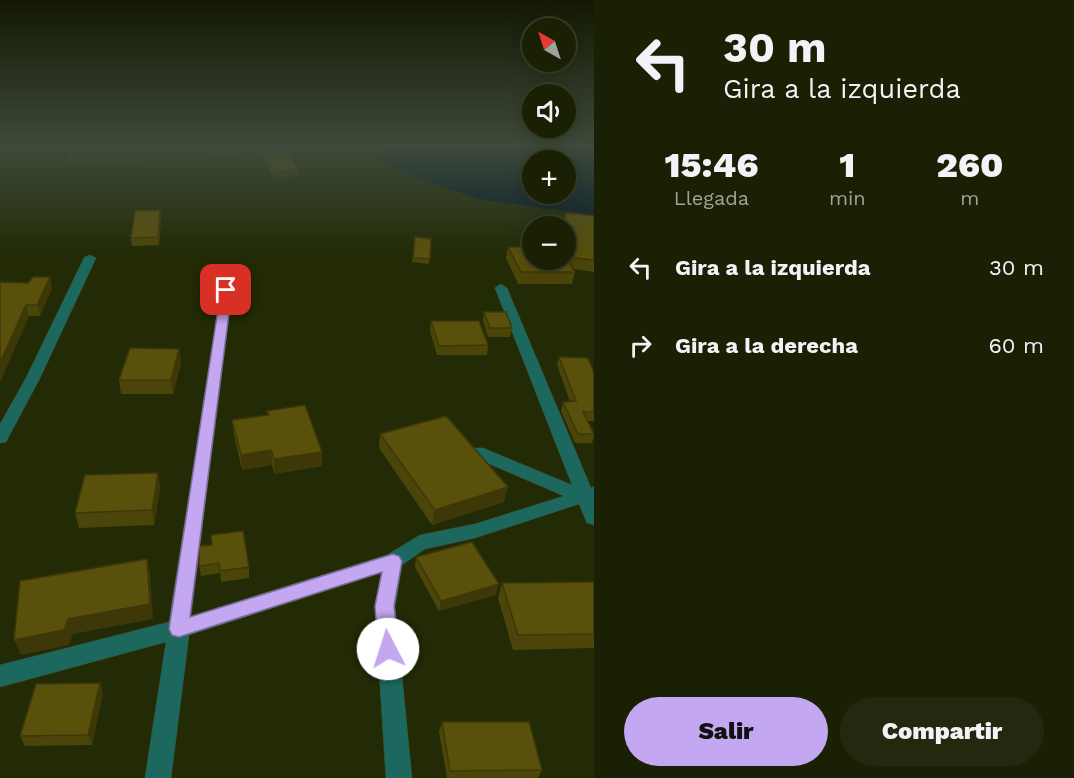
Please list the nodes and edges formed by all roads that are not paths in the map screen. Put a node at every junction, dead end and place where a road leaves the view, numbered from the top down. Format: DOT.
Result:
graph roads {
  1 [pos="90,258"];
  2 [pos="501,288"];
  3 [pos="226,290"];
  4 [pos="0,438"];
  5 [pos="477,452"];
  6 [pos="589,495"];
  7 [pos="594,518"];
  8 [pos="393,561"];
  9 [pos="179,629"];
  10 [pos="0,676"];
  11 [pos="158,778"];
  12 [pos="399,778"];
  1 -- 4 [label="street"];
  2 -- 6 [label="street"];
  3 -- 9 [label="street"];
  5 -- 6 [label="street"];
  6 -- 7 [label="street"];
  6 -- 8 [label="street"];
  8 -- 9 [label="street"];
  8 -- 12 [label="street"];
  9 -- 10 [label="street"];
  9 -- 11 [label="street"];
}
